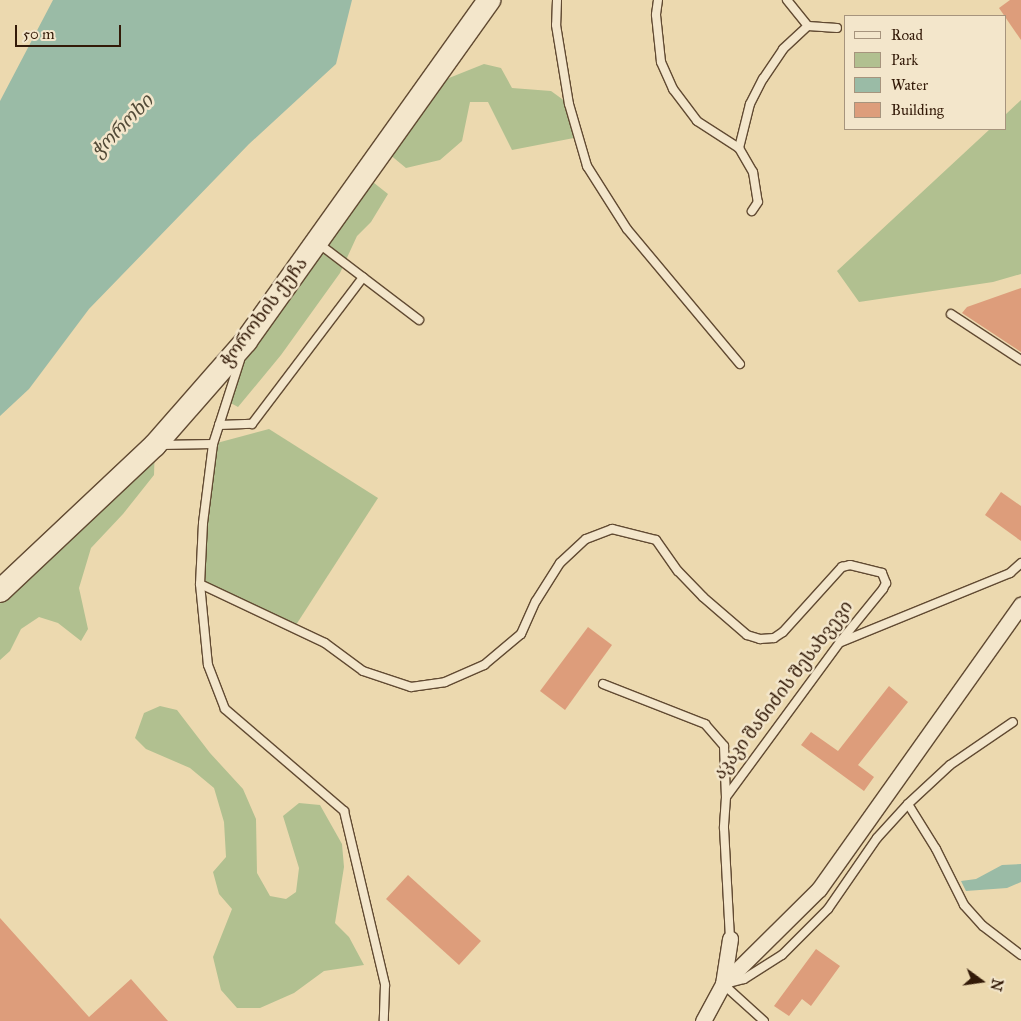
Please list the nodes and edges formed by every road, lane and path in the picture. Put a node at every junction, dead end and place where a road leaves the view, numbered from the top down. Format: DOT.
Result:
graph roads {
  1 [pos="489,0"];
  2 [pos="557,0"];
  3 [pos="658,0"];
  4 [pos="787,0"];
  5 [pos="808,26"];
  6 [pos="837,28"];
  7 [pos="740,148"];
  8 [pos="752,211"];
  9 [pos="317,242"];
  10 [pos="362,277"];
  11 [pos="951,314"];
  12 [pos="420,320"];
  13 [pos="246,341"];
  14 [pos="1021,360"];
  15 [pos="740,364"];
  16 [pos="219,425"];
  17 [pos="214,444"];
  18 [pos="155,445"];
  19 [pos="1021,563"];
  20 [pos="200,584"];
  21 [pos="0,591"];
  22 [pos="1021,605"];
  23 [pos="840,642"];
  24 [pos="603,684"];
  25 [pos="1013,722"];
  26 [pos="726,797"];
  27 [pos="908,804"];
  28 [pos="730,939"];
  29 [pos="1021,955"];
  30 [pos="724,984"];
  31 [pos="384,1021"];
  32 [pos="703,1021"];
  33 [pos="764,1021"];
  1 -- 9 [label="street, ჭოროხის ქუჩა"];
  2 -- 15 [label="lane"];
  3 -- 7 [label="lane"];
  4 -- 5 [label="lane"];
  5 -- 6 [label="lane"];
  5 -- 7 [label="lane"];
  7 -- 8 [label="lane"];
  9 -- 10 [label="lane"];
  9 -- 13 [label="street, ჭოროხის ქუჩა"];
  10 -- 12 [label="lane"];
  10 -- 16 [label="lane"];
  11 -- 14 [label="lane"];
  13 -- 16 [label="lane"];
  13 -- 18 [label="street, ჭოროხის ქუჩა"];
  16 -- 17 [label="lane"];
  17 -- 18 [label="lane"];
  17 -- 20 [label="lane"];
  18 -- 21 [label="street, ჭოროხის ქუჩა"];
  19 -- 23 [label="lane"];
  20 -- 23 [label="lane, აკაკი შანიძის შესახვევი"];
  20 -- 31 [label="lane"];
  22 -- 30 [label="street"];
  23 -- 26 [label="lane, აკაკი შანიძის შესახვევი"];
  24 -- 26 [label="lane"];
  25 -- 27 [label="lane"];
  26 -- 28 [label="lane, აკაკი შანიძის შესახვევი"];
  27 -- 29 [label="lane"];
  27 -- 30 [label="lane"];
  28 -- 30 [label="street, აკაკი შანიძის შესახვევი"];
  30 -- 32 [label="street, აკაკი შანიძის შესახვევი"];
  30 -- 33 [label="lane"];
}
